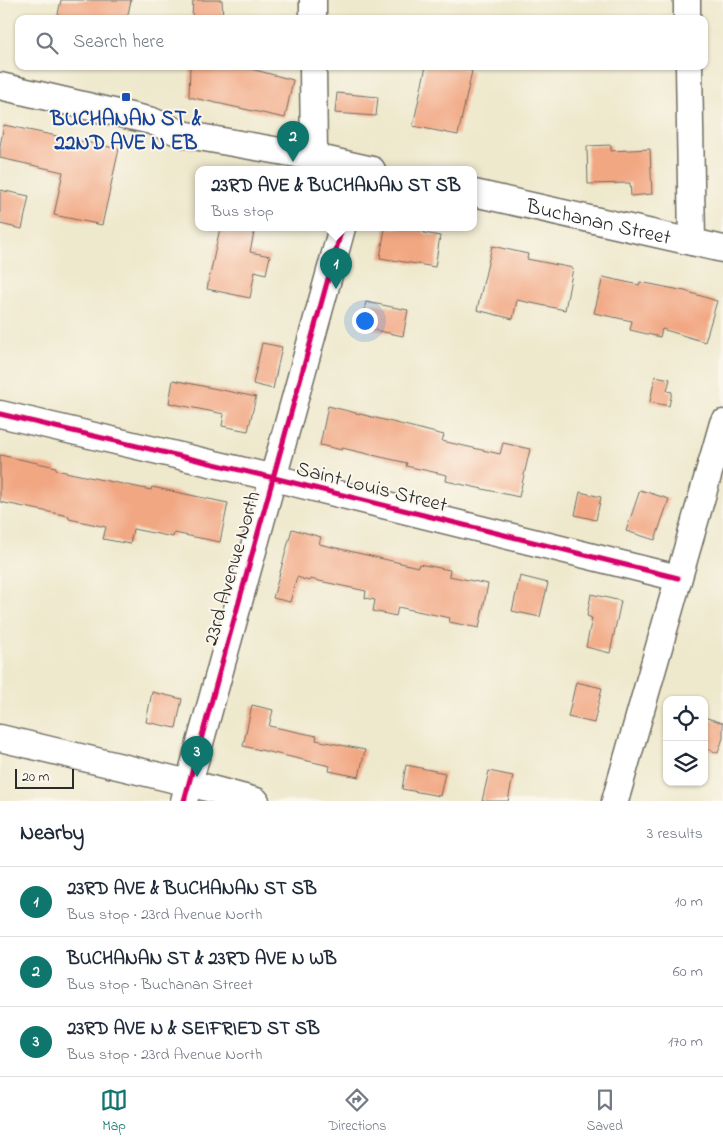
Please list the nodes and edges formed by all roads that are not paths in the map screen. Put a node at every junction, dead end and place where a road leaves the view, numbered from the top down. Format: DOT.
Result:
graph roads {
  1 [pos="313,0"];
  2 [pos="687,0"];
  3 [pos="313,15"];
  4 [pos="687,15"];
  5 [pos="314,70"];
  6 [pos="689,70"];
  7 [pos="0,86"];
  8 [pos="314,157"];
  9 [pos="351,166"];
  10 [pos="477,194"];
  11 [pos="341,231"];
  12 [pos="692,242"];
  13 [pos="723,249"];
  14 [pos="0,414"];
  15 [pos="723,423"];
  16 [pos="274,478"];
  17 [pos="678,578"];
  18 [pos="0,738"];
  19 [pos="187,792"];
  20 [pos="256,801"];
  21 [pos="614,801"];
  1 -- 3 [label="street"];
  2 -- 4 [label="street"];
  5 -- 8 [label="street"];
  6 -- 12 [label="street"];
  7 -- 8 [label="street"];
  8 -- 9 [label="street"];
  10 -- 12 [label="street, Buchanan Street"];
  11 -- 16 [label="street, 23rd Avenue North"];
  12 -- 13 [label="street, Buchanan Street"];
  14 -- 16 [label="street, Saint Louis Street"];
  15 -- 17 [label="street"];
  16 -- 17 [label="street, Saint Louis Street"];
  16 -- 19 [label="street, 23rd Avenue North"];
  17 -- 21 [label="street"];
  18 -- 19 [label="street"];
  19 -- 20 [label="street"];
}
